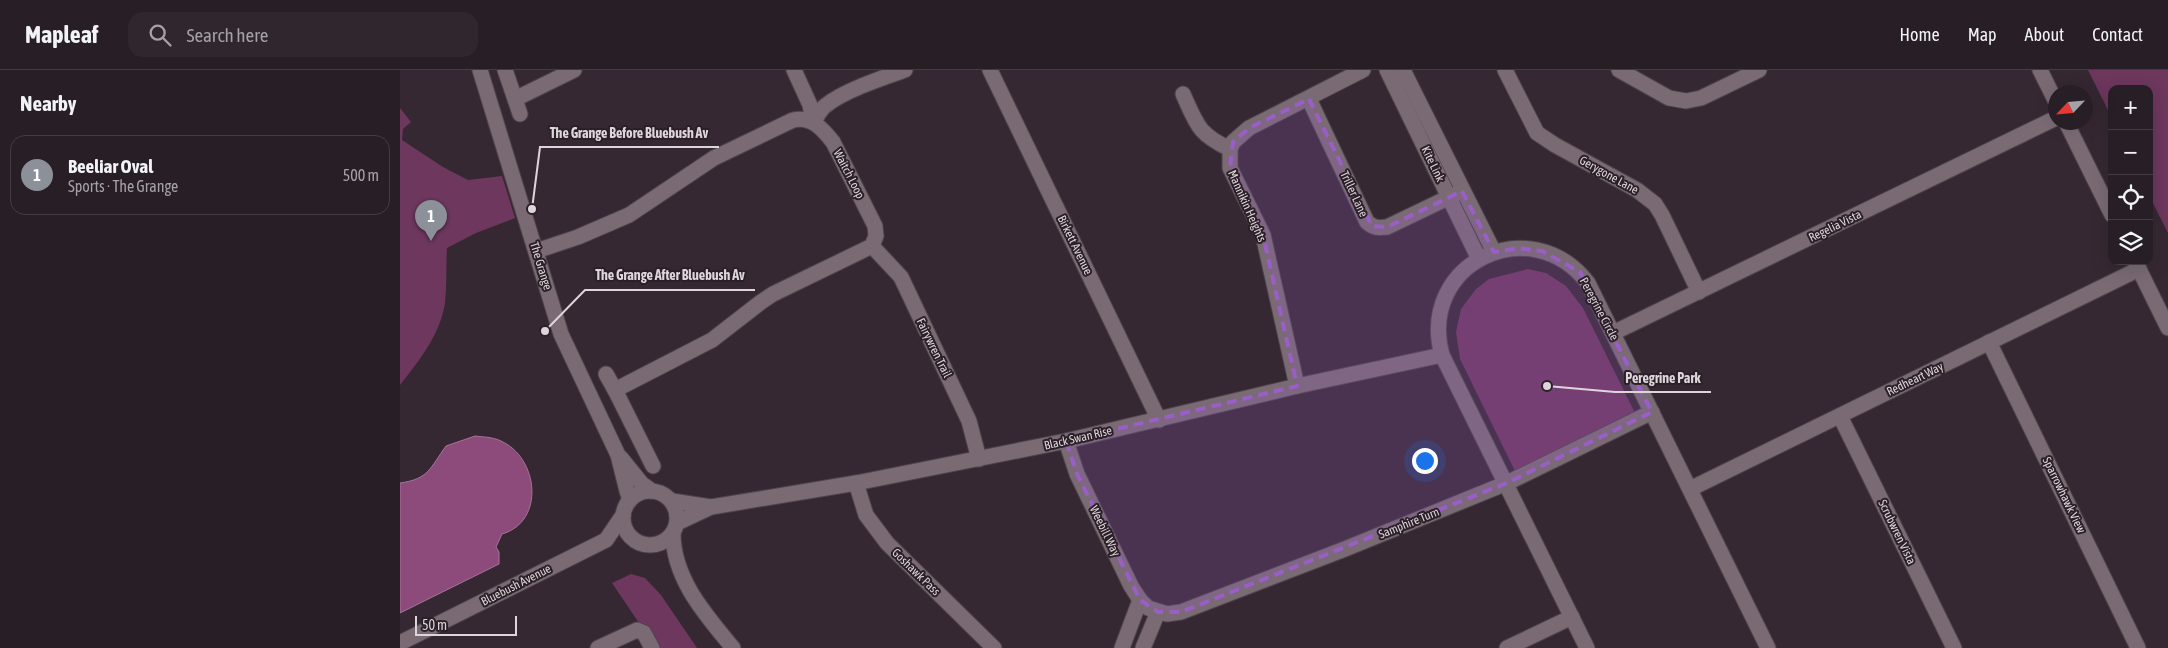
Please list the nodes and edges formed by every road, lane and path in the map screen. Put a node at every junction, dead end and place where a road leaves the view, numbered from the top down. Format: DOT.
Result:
graph roads {
  1 [pos="480,70"];
  2 [pos="505,70"];
  3 [pos="574,70"];
  4 [pos="794,70"];
  5 [pos="905,70"];
  6 [pos="990,70"];
  7 [pos="1363,70"];
  8 [pos="1387,70"];
  9 [pos="1404,70"];
  10 [pos="1505,70"];
  11 [pos="1619,70"];
  12 [pos="1759,70"];
  13 [pos="2040,70"];
  14 [pos="2048,86"];
  15 [pos="1183,94"];
  16 [pos="1309,98"];
  17 [pos="515,99"];
  18 [pos="520,114"];
  19 [pos="813,122"];
  20 [pos="2048,122"];
  21 [pos="2070,130"];
  22 [pos="1230,149"];
  23 [pos="1456,194"];
  24 [pos="2108,207"];
  25 [pos="872,246"];
  26 [pos="536,251"];
  27 [pos="1494,252"];
  28 [pos="1479,259"];
  29 [pos="2137,265"];
  30 [pos="1700,292"];
  31 [pos="2168,328"];
  32 [pos="1613,333"];
  33 [pos="1989,342"];
  34 [pos="1442,355"];
  35 [pos="606,374"];
  36 [pos="1297,386"];
  37 [pos="615,390"];
  38 [pos="1652,412"];
  39 [pos="1840,416"];
  40 [pos="1160,420"];
  41 [pos="1066,441"];
  42 [pos="618,455"];
  43 [pos="979,459"];
  44 [pos="653,466"];
  45 [pos="856,483"];
  46 [pos="1507,483"];
  47 [pos="1690,490"];
  48 [pos="652,491"];
  49 [pos="630,500"];
  50 [pos="672,501"];
  51 [pos="711,507"];
  52 [pos="623,515"];
  53 [pos="675,528"];
  54 [pos="633,539"];
  55 [pos="606,540"];
  56 [pos="652,546"];
  57 [pos="679,570"];
  58 [pos="1140,600"];
  59 [pos="1158,612"];
  60 [pos="1572,617"];
  61 [pos="400,643"];
  62 [pos="598,648"];
  63 [pos="652,648"];
  64 [pos="733,648"];
  65 [pos="994,648"];
  66 [pos="1122,648"];
  67 [pos="1143,648"];
  68 [pos="1507,648"];
  69 [pos="1587,648"];
  70 [pos="1768,648"];
  71 [pos="1954,648"];
  72 [pos="2138,648"];
  1 -- 26 [label="street, The Grange"];
  2 -- 17 [label="street"];
  3 -- 17 [label="street"];
  4 -- 19 [label="street"];
  5 -- 19 [label="street"];
  6 -- 40 [label="street, Birkett Avenue"];
  7 -- 16 [label="street"];
  8 -- 23 [label="street, Kite Link"];
  9 -- 23 [label="street, Kite Link"];
  10 -- 30 [label="street, Gerygone Lane"];
  11 -- 12 [label="street"];
  13 -- 14 [label="street"];
  15 -- 22 [label="street"];
  16 -- 22 [label="street"];
  16 -- 23 [label="street, Triller Lane"];
  17 -- 18 [label="street"];
  19 -- 25 [label="street, Waitch Loop"];
  19 -- 26 [label="street"];
  20 -- 30 [label="street, Regelia Vista"];
  21 -- 24 [label="street"];
  22 -- 36 [label="street, Mannikin Heights"];
  23 -- 27 [label="street, Kite Link"];
  23 -- 28 [label="street, Kite Link"];
  25 -- 37 [label="street"];
  25 -- 43 [label="street, Fairywren Trail"];
  26 -- 42 [label="street, The Grange"];
  27 -- 28 [label="street, Peregrine Circle"];
  27 -- 32 [label="street, Peregrine Circle"];
  28 -- 34 [label="street, Peregrine Circle"];
  29 -- 31 [label="street"];
  29 -- 33 [label="street, Redheart Way"];
  30 -- 32 [label="street, Regelia Vista"];
  32 -- 38 [label="street, Peregrine Circle"];
  33 -- 39 [label="street, Redheart Way"];
  33 -- 72 [label="street, Sparrowhawk View"];
  34 -- 36 [label="street, Black Swan Rise"];
  34 -- 46 [label="street, Peregrine Circle"];
  35 -- 37 [label="street"];
  36 -- 40 [label="street, Black Swan Rise"];
  37 -- 44 [label="street"];
  38 -- 46 [label="street, Samphire Turn"];
  38 -- 47 [label="street, Peregrine Circle"];
  39 -- 47 [label="street, Redheart Way"];
  39 -- 71 [label="street, Scrubwren Vista"];
  40 -- 41 [label="street, Black Swan Rise"];
  41 -- 43 [label="street, Black Swan Rise"];
  41 -- 58 [label="street, Weebill Way"];
  42 -- 48 [label="street, The Grange"];
  42 -- 49 [label="street, The Grange"];
  43 -- 45 [label="street, Black Swan Rise"];
  45 -- 51 [label="street, Black Swan Rise"];
  45 -- 65 [label="street, Goshawk Pass"];
  46 -- 59 [label="street, Samphire Turn"];
  46 -- 60 [label="street, Peregrine Circle"];
  47 -- 70 [label="street, Peregrine Circle"];
  48 -- 49 [label="street"];
  48 -- 50 [label="street"];
  49 -- 52 [label="street"];
  50 -- 51 [label="street, Black Swan Rise"];
  50 -- 53 [label="street"];
  51 -- 53 [label="street, Black Swan Rise"];
  52 -- 54 [label="street"];
  52 -- 55 [label="street, Bluebush Avenue"];
  53 -- 56 [label="street"];
  53 -- 57 [label="street"];
  54 -- 55 [label="street, Bluebush Avenue"];
  54 -- 56 [label="street"];
  55 -- 61 [label="street, Bluebush Avenue"];
  56 -- 57 [label="street"];
  57 -- 64 [label="street"];
  58 -- 59 [label="street, Weebill Way"];
  58 -- 66 [label="street"];
  59 -- 67 [label="street"];
  60 -- 68 [label="street"];
  60 -- 69 [label="street, Peregrine Circle"];
  62 -- 63 [label="street"];
}
